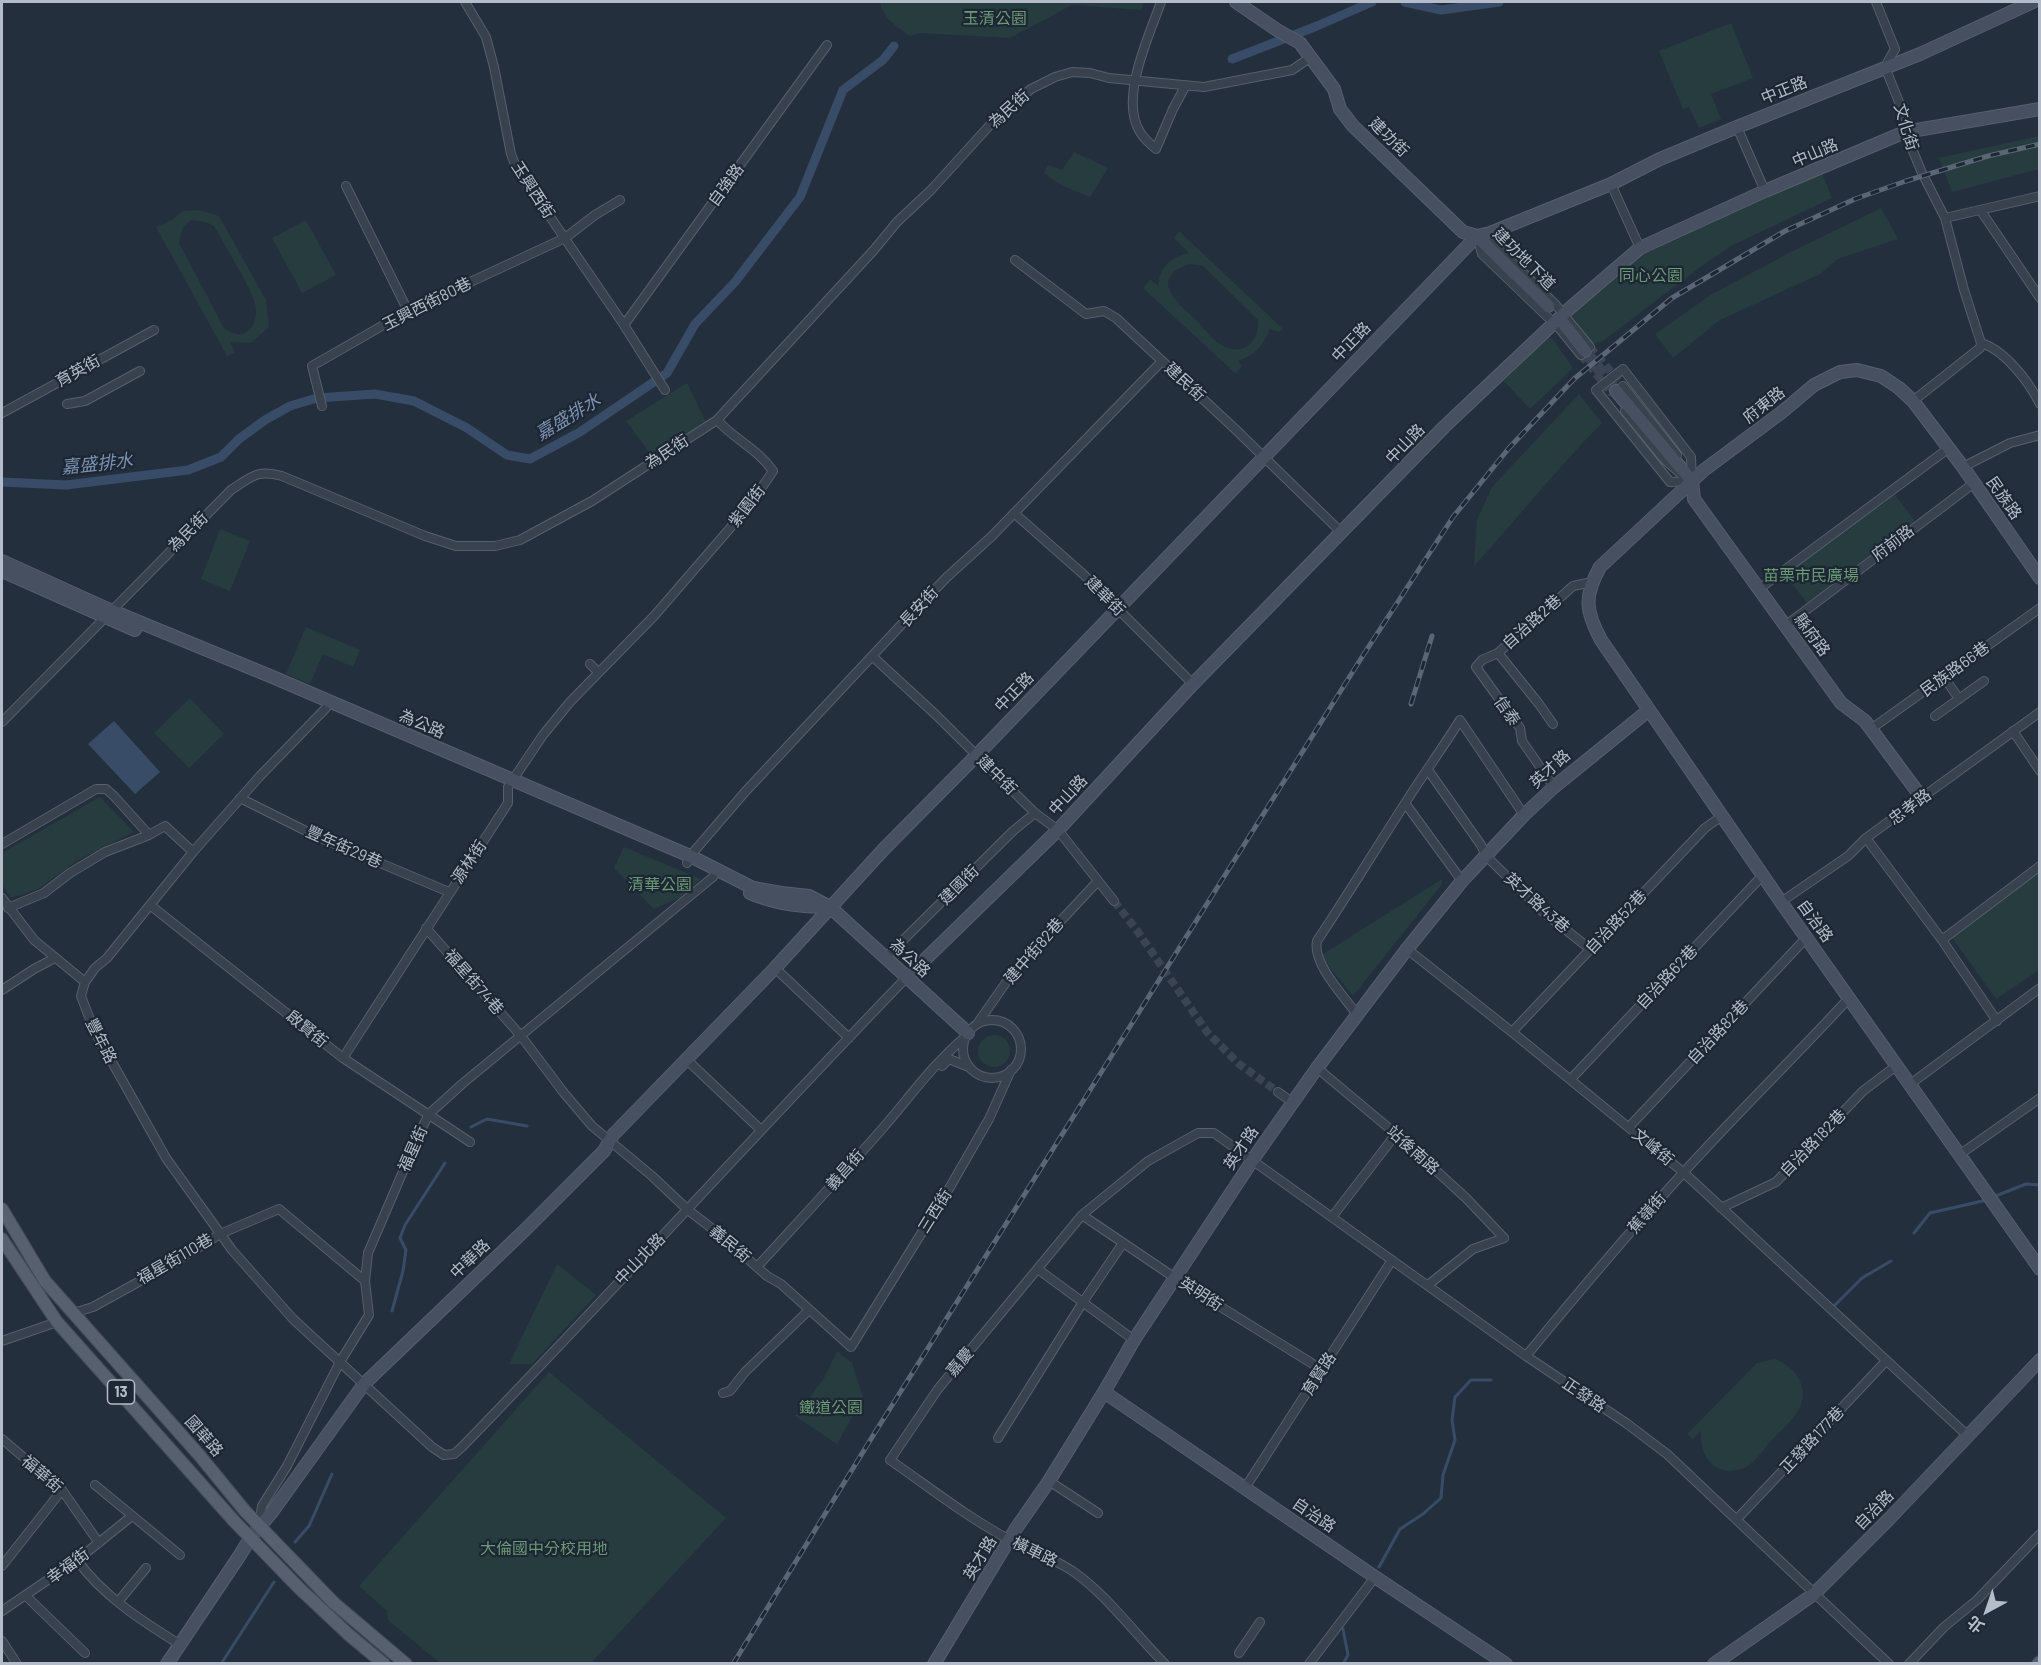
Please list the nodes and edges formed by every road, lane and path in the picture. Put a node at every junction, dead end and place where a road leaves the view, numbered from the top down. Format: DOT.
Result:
graph roads {
  1 [pos="465,2"];
  2 [pos="1161,2"];
  3 [pos="1236,2"];
  4 [pos="1876,2"];
  5 [pos="2033,2"];
  6 [pos="828,45"];
  7 [pos="1311,57"];
  8 [pos="1885,67"];
  9 [pos="1135,80"];
  10 [pos="1186,85"];
  11 [pos="2040,109"];
  12 [pos="1737,127"];
  13 [pos="1905,132"];
  14 [pos="1611,184"];
  15 [pos="346,186"];
  16 [pos="1765,191"];
  17 [pos="2039,197"];
  18 [pos="620,200"];
  19 [pos="1981,211"];
  20 [pos="1945,218"];
  21 [pos="1476,236"];
  22 [pos="565,238"];
  23 [pos="1640,249"];
  24 [pos="1015,260"];
  25 [pos="2040,298"];
  26 [pos="1548,306"];
  27 [pos="408,311"];
  28 [pos="1561,320"];
  29 [pos="624,325"];
  30 [pos="154,330"];
  31 [pos="1982,343"];
  32 [pos="1585,351"];
  33 [pos="1162,361"];
  34 [pos="140,371"];
  35 [pos="665,390"];
  36 [pos="1617,390"];
  37 [pos="1912,401"];
  38 [pos="67,404"];
  39 [pos="2040,404"];
  40 [pos="322,406"];
  41 [pos="2,413"];
  42 [pos="717,420"];
  43 [pos="2040,435"];
  44 [pos="1949,448"];
  45 [pos="1264,457"];
  46 [pos="1963,467"];
  47 [pos="1692,481"];
  48 [pos="1974,483"];
  49 [pos="1014,513"];
  50 [pos="1341,532"];
  51 [pos="2,561"];
  52 [pos="2,571"];
  53 [pos="23,576"];
  54 [pos="2040,578"];
  55 [pos="1592,582"];
  56 [pos="1759,588"];
  57 [pos="669,599"];
  58 [pos="1118,608"];
  59 [pos="2040,608"];
  60 [pos="107,614"];
  61 [pos="1785,626"];
  62 [pos="1498,653"];
  63 [pos="872,656"];
  64 [pos="590,664"];
  65 [pos="1476,667"];
  66 [pos="598,672"];
  67 [pos="1944,677"];
  68 [pos="1984,681"];
  69 [pos="1193,684"];
  70 [pos="1959,699"];
  71 [pos="327,705"];
  72 [pos="1649,710"];
  73 [pos="2040,712"];
  74 [pos="1935,716"];
  75 [pos="2,722"];
  76 [pos="1553,724"];
  77 [pos="1871,729"];
  78 [pos="2013,731"];
  79 [pos="977,755"];
  80 [pos="1428,770"];
  81 [pos="2040,771"];
  82 [pos="510,783"];
  83 [pos="1554,787"];
  84 [pos="240,798"];
  85 [pos="1922,798"];
  86 [pos="1405,803"];
  87 [pos="1035,813"];
  88 [pos="1524,815"];
  89 [pos="1722,816"];
  90 [pos="1058,830"];
  91 [pos="149,835"];
  92 [pos="1866,838"];
  93 [pos="2,844"];
  94 [pos="193,852"];
  95 [pos="1486,856"];
  96 [pos="688,860"];
  97 [pos="2040,866"];
  98 [pos="715,873"];
  99 [pos="1762,876"];
  100 [pos="1462,881"];
  101 [pos="1097,882"];
  102 [pos="449,892"];
  103 [pos="2,898"];
  104 [pos="1114,901"];
  105 [pos="1781,902"];
  106 [pos="150,905"];
  107 [pos="830,907"];
  108 [pos="8,908"];
  109 [pos="426,928"];
  110 [pos="1807,937"];
  111 [pos="1942,940"];
  112 [pos="1407,949"];
  113 [pos="1590,949"];
  114 [pos="55,958"];
  115 [pos="885,958"];
  116 [pos="775,968"];
  117 [pos="906,978"];
  118 [pos="85,982"];
  119 [pos="2040,988"];
  120 [pos="2,990"];
  121 [pos="1849,998"];
  122 [pos="1358,1016"];
  123 [pos="1997,1021"];
  124 [pos="970,1031"];
  125 [pos="1512,1032"];
  126 [pos="521,1036"];
  127 [pos="849,1038"];
  128 [pos="343,1058"];
  129 [pos="686,1059"];
  130 [pos="1896,1066"];
  131 [pos="970,1068"];
  132 [pos="1317,1068"];
  133 [pos="1011,1070"];
  134 [pos="931,1071"];
  135 [pos="1571,1079"];
  136 [pos="1910,1085"];
  137 [pos="1278,1092"];
  138 [pos="2040,1098"];
  139 [pos="1293,1102"];
  140 [pos="429,1114"];
  141 [pos="1629,1127"];
  142 [pos="761,1130"];
  143 [pos="1396,1134"];
  144 [pos="609,1141"];
  145 [pos="470,1142"];
  146 [pos="1959,1155"];
  147 [pos="1252,1161"];
  148 [pos="1683,1172"];
  149 [pos="1721,1208"];
  150 [pos="2,1209"];
  151 [pos="688,1210"];
  152 [pos="1082,1215"];
  153 [pos="1332,1217"];
  154 [pos="220,1234"];
  155 [pos="2,1239"];
  156 [pos="1123,1243"];
  157 [pos="1392,1260"];
  158 [pos="757,1267"];
  159 [pos="2040,1269"];
  160 [pos="1039,1270"];
  161 [pos="1176,1278"];
  162 [pos="365,1281"];
  163 [pos="1428,1285"];
  164 [pos="1083,1302"];
  165 [pos="808,1311"];
  166 [pos="73,1313"];
  167 [pos="57,1322"];
  168 [pos="1134,1340"];
  169 [pos="2,1341"];
  170 [pos="851,1347"];
  171 [pos="1526,1356"];
  172 [pos="1886,1361"];
  173 [pos="340,1362"];
  174 [pos="2038,1367"];
  175 [pos="1322,1370"];
  176 [pos="364,1384"];
  177 [pos="1104,1392"];
  178 [pos="723,1393"];
  179 [pos="1968,1436"];
  180 [pos="998,1438"];
  181 [pos="2,1439"];
  182 [pos="890,1460"];
  183 [pos="1049,1481"];
  184 [pos="95,1485"];
  185 [pos="1245,1488"];
  186 [pos="62,1490"];
  187 [pos="1098,1513"];
  188 [pos="132,1515"];
  189 [pos="1737,1519"];
  190 [pos="259,1527"];
  191 [pos="2040,1534"];
  192 [pos="251,1537"];
  193 [pos="1010,1540"];
  194 [pos="99,1543"];
  195 [pos="180,1555"];
  196 [pos="77,1560"];
  197 [pos="2,1566"];
  198 [pos="146,1568"];
  199 [pos="1374,1577"];
  200 [pos="1814,1594"];
  201 [pos="26,1596"];
  202 [pos="118,1602"];
  203 [pos="2,1611"];
  204 [pos="1260,1622"];
  205 [pos="2,1641"];
  206 [pos="179,1644"];
  207 [pos="85,1653"];
  208 [pos="1239,1653"];
  209 [pos="17,1664"];
  210 [pos="167,1664"];
  211 [pos="384,1664"];
  212 [pos="406,1664"];
  213 [pos="934,1664"];
  214 [pos="1165,1664"];
  215 [pos="1309,1664"];
  216 [pos="1506,1664"];
  217 [pos="1714,1664"];
  218 [pos="1889,1664"];
  219 [pos="1909,1664"];
  1 -- 22 [label="street, 玉興西街"];
  2 -- 9 [label="street"];
  3 -- 7 [label="street, 建功街"];
  4 -- 8 [label="street"];
  5 -- 8 [label="street, 中正路"];
  6 -- 29 [label="street, 自強路"];
  7 -- 10 [label="street, 為民街"];
  7 -- 21 [label="street, 建功街"];
  8 -- 12 [label="street, 中正路"];
  8 -- 13 [label="street, 文化街"];
  9 -- 10 [label="street, 為民街"];
  9 -- 10 [label="street"];
  9 -- 42 [label="street, 為民街"];
  11 -- 13 [label="street, 中山路"];
  12 -- 14 [label="street, 中正路"];
  12 -- 16 [label="street"];
  13 -- 16 [label="street, 中山路"];
  13 -- 20 [label="street, 文化街"];
  14 -- 21 [label="street, 中正路"];
  14 -- 23 [label="street"];
  15 -- 27 [label="street"];
  16 -- 23 [label="street, 中山路"];
  17 -- 19 [label="street"];
  18 -- 22 [label="street, 玉興西街80巷"];
  19 -- 20 [label="street"];
  19 -- 25 [label="street"];
  20 -- 31 [label="street, 文化街"];
  21 -- 26 [label="street, 建功地下道"];
  21 -- 28 [label="street"];
  21 -- 28 [label="street"];
  21 -- 45 [label="street, 中正路"];
  22 -- 27 [label="street, 玉興西街80巷"];
  22 -- 29 [label="street, 玉興西街"];
  23 -- 28 [label="street, 中山路"];
  24 -- 33 [label="street, 建民街"];
  27 -- 40 [label="street, 玉興西街80巷"];
  28 -- 32 [label="street"];
  28 -- 50 [label="street, 中山路"];
  29 -- 35 [label="street, 玉興西街"];
  30 -- 41 [label="street, 育英街"];
  31 -- 37 [label="street"];
  31 -- 39 [label="street"];
  33 -- 45 [label="street, 建民街"];
  33 -- 49 [label="street, 長安街"];
  34 -- 38 [label="street"];
  36 -- 47 [label="street"];
  37 -- 44 [label="street, 府東路"];
  37 -- 47 [label="street, 府東路"];
  42 -- 57 [label="street, 紫園街"];
  42 -- 60 [label="street, 為民街"];
  43 -- 46 [label="street"];
  44 -- 46 [label="street, 府東路"];
  44 -- 56 [label="street"];
  45 -- 50 [label="street, 建民街"];
  45 -- 58 [label="street, 中正路"];
  46 -- 48 [label="street, 民族路"];
  47 -- 47 [label="street"];
  47 -- 55 [label="street, 府東路"];
  47 -- 56 [label="street, 縣府路"];
  48 -- 54 [label="street, 民族路"];
  48 -- 61 [label="street, 府前路"];
  49 -- 58 [label="street, 建華街"];
  49 -- 63 [label="street, 長安街"];
  50 -- 69 [label="street, 中山路"];
  51 -- 53 [label="street, 為公路"];
  52 -- 53 [label="street, 為公路"];
  53 -- 60 [label="street, 為公路"];
  55 -- 62 [label="street, 自治路2巷"];
  55 -- 72 [label="street, 自治路"];
  56 -- 61 [label="street, 縣府路"];
  57 -- 66 [label="street, 源林街"];
  58 -- 69 [label="street, 建華街"];
  58 -- 79 [label="street, 中正路"];
  59 -- 67 [label="street, 民族路66巷"];
  60 -- 71 [label="street, 為公路"];
  60 -- 75 [label="street, 為民街"];
  61 -- 77 [label="street, 縣府路"];
  62 -- 65 [label="street, 自治路2巷"];
  62 -- 76 [label="street"];
  63 -- 79 [label="street, 建中街"];
  63 -- 96 [label="street, 長安街"];
  64 -- 66 [label="street"];
  65 -- 83 [label="street, 信泰"];
  66 -- 82 [label="street, 源林街"];
  67 -- 70 [label="street"];
  67 -- 77 [label="street, 民族路66巷"];
  68 -- 70 [label="street"];
  69 -- 90 [label="street, 中山路"];
  70 -- 74 [label="street"];
  71 -- 82 [label="street, 為公路"];
  71 -- 84 [label="street"];
  72 -- 83 [label="street, 英才路"];
  72 -- 89 [label="street, 自治路"];
  73 -- 78 [label="street, 忠孝路"];
  77 -- 85 [label="street, 縣府路"];
  78 -- 81 [label="street"];
  78 -- 85 [label="street, 忠孝路"];
  79 -- 87 [label="street, 建中街"];
  79 -- 107 [label="street, 中正路"];
  80 -- 86 [label="street"];
  80 -- 88 [label="street"];
  80 -- 95 [label="street"];
  82 -- 96 [label="street, 為公路"];
  82 -- 102 [label="street, 源林街"];
  83 -- 88 [label="street, 英才路"];
  84 -- 94 [label="street"];
  84 -- 102 [label="street, 豐年街29巷"];
  85 -- 92 [label="street, 忠孝路"];
  86 -- 100 [label="street"];
  86 -- 122 [label="street"];
  87 -- 90 [label="street, 建中街"];
  87 -- 115 [label="street, 建國街"];
  88 -- 95 [label="street, 英才路"];
  89 -- 99 [label="street, 自治路"];
  89 -- 113 [label="street, 自治路52巷"];
  90 -- 101 [label="street, 建中街"];
  90 -- 117 [label="street, 中山路"];
  91 -- 93 [label="street"];
  91 -- 94 [label="street"];
  91 -- 108 [label="street"];
  92 -- 105 [label="street, 忠孝路"];
  92 -- 111 [label="street"];
  94 -- 106 [label="street"];
  95 -- 100 [label="street, 英才路"];
  95 -- 113 [label="street, 英才路43巷"];
  96 -- 98 [label="street, 為公路"];
  97 -- 111 [label="street"];
  98 -- 107 [label="street, 為公路"];
  98 -- 126 [label="street, 福星街"];
  99 -- 105 [label="street, 自治路"];
  99 -- 135 [label="street, 自治路62巷"];
  100 -- 112 [label="street, 英才路"];
  101 -- 104 [label="street, 建中街"];
  101 -- 124 [label="street, 建中街82巷"];
  102 -- 109 [label="street, 源林街"];
  103 -- 108 [label="street"];
  105 -- 110 [label="street, 自治路"];
  106 -- 118 [label="street"];
  106 -- 128 [label="street, 啟賢街"];
  107 -- 115 [label="street, 為公路"];
  107 -- 116 [label="street, 中華路"];
  108 -- 114 [label="street"];
  109 -- 126 [label="street, 福星街74巷"];
  109 -- 128 [label="street, 源林街"];
  110 -- 121 [label="street, 自治路"];
  110 -- 141 [label="street, 自治路82巷"];
  111 -- 123 [label="street"];
  112 -- 122 [label="street, 英才路"];
  112 -- 125 [label="street, 文峰街"];
  113 -- 125 [label="street, 自治路52巷"];
  114 -- 118 [label="street"];
  114 -- 120 [label="street"];
  115 -- 117 [label="street, 為公路"];
  116 -- 127 [label="street"];
  116 -- 129 [label="street, 中華路"];
  117 -- 124 [label="street, 為公路"];
  117 -- 127 [label="street, 中山北路"];
  118 -- 154 [label="street, 豐年路"];
  119 -- 123 [label="street"];
  121 -- 130 [label="street, 自治路"];
  121 -- 148 [label="street, 蕉嶺街"];
  122 -- 132 [label="street, 英才路"];
  123 -- 136 [label="street"];
  124 -- 131 [label="street"];
  124 -- 133 [label="street"];
  124 -- 134 [label="street, 建中街82巷"];
  125 -- 135 [label="street, 文峰街"];
  126 -- 140 [label="street, 福星街"];
  126 -- 144 [label="street, 福星街74巷"];
  127 -- 142 [label="street, 中山北路"];
  128 -- 140 [label="street, 啟賢街"];
  129 -- 142 [label="street"];
  129 -- 144 [label="street, 中華路"];
  130 -- 136 [label="street, 自治路"];
  130 -- 149 [label="street, 自治路182巷"];
  131 -- 133 [label="street"];
  131 -- 134 [label="street"];
  132 -- 139 [label="street, 英才路"];
  132 -- 143 [label="street, 站後南路"];
  133 -- 170 [label="street, 三西街"];
  134 -- 158 [label="street, 義昌街"];
  135 -- 141 [label="street, 文峰街"];
  136 -- 146 [label="street, 自治路"];
  137 -- 139 [label="street"];
  138 -- 146 [label="street"];
  139 -- 147 [label="street, 英才路"];
  140 -- 145 [label="street, 啟賢街"];
  140 -- 162 [label="street, 福星街"];
  141 -- 148 [label="street, 文峰街"];
  142 -- 151 [label="street, 中山北路"];
  143 -- 153 [label="street"];
  143 -- 163 [label="street, 站後南路"];
  144 -- 151 [label="street, 義民街"];
  144 -- 176 [label="street, 中華路"];
  146 -- 159 [label="street, 自治路"];
  147 -- 152 [label="street, 正發路"];
  147 -- 153 [label="street, 正發路"];
  147 -- 161 [label="street, 英才路"];
  148 -- 149 [label="street, 文峰街"];
  148 -- 171 [label="street, 蕉嶺街"];
  149 -- 172 [label="street, 文峰街"];
  150 -- 166 [label="main road, 國華路 / 13"];
  151 -- 158 [label="street, 義民街"];
  151 -- 176 [label="street, 中山北路"];
  152 -- 156 [label="street, 英明街"];
  152 -- 160 [label="street, 嘉慶"];
  153 -- 157 [label="street, 正發路"];
  154 -- 162 [label="street, 福星街110巷"];
  154 -- 166 [label="street, 福星街110巷"];
  154 -- 173 [label="street, 豐年路"];
  155 -- 167 [label="main road, 國華路 / 13"];
  156 -- 161 [label="street, 英明街"];
  156 -- 164 [label="street"];
  157 -- 163 [label="street, 正發路"];
  157 -- 175 [label="street, 育賢路"];
  158 -- 165 [label="street, 義民街"];
  160 -- 164 [label="street"];
  160 -- 182 [label="street, 嘉慶"];
  161 -- 168 [label="street, 英才路"];
  161 -- 175 [label="street, 英明街"];
  162 -- 173 [label="street, 福星街"];
  163 -- 171 [label="street, 正發路"];
  164 -- 168 [label="street"];
  164 -- 180 [label="street"];
  165 -- 170 [label="street, 義民街"];
  165 -- 178 [label="street"];
  166 -- 167 [label="main road"];
  166 -- 190 [label="main road, 國華路 / 13"];
  167 -- 169 [label="street"];
  167 -- 192 [label="main road, 國華路 / 13"];
  168 -- 177 [label="street, 英才路"];
  171 -- 189 [label="street, 正發路"];
  172 -- 179 [label="street, 文峰街"];
  172 -- 189 [label="street, 正發路177巷"];
  173 -- 176 [label="street, 豐年路"];
  173 -- 190 [label="street, 福星街"];
  174 -- 179 [label="street, 自治路"];
  175 -- 185 [label="street, 育賢路"];
  176 -- 190 [label="street, 中華路"];
  177 -- 183 [label="street, 英才路"];
  177 -- 185 [label="street, 自治路"];
  179 -- 200 [label="street, 自治路"];
  181 -- 186 [label="street, 福華街"];
  182 -- 193 [label="street, 橫車路"];
  183 -- 187 [label="street"];
  183 -- 193 [label="street, 英才路"];
  184 -- 188 [label="street"];
  185 -- 199 [label="street, 自治路"];
  186 -- 194 [label="street, 福華街"];
  186 -- 197 [label="street"];
  188 -- 194 [label="street, 幸福街"];
  188 -- 195 [label="street"];
  189 -- 200 [label="street, 正發路"];
  190 -- 192 [label="street, 中華路"];
  190 -- 212 [label="main road, 國華路 / 13"];
  191 -- 219 [label="street"];
  192 -- 206 [label="street, 中華路"];
  192 -- 211 [label="main road, 國華路 / 13"];
  193 -- 213 [label="street, 英才路"];
  193 -- 214 [label="street, 橫車路"];
  194 -- 196 [label="street, 幸福街"];
  196 -- 201 [label="street, 幸福街"];
  196 -- 202 [label="street"];
  198 -- 202 [label="street"];
  199 -- 215 [label="street"];
  199 -- 216 [label="street, 自治路"];
  200 -- 217 [label="street, 自治路"];
  200 -- 218 [label="street, 正發路"];
  201 -- 203 [label="street, 幸福街"];
  201 -- 207 [label="street"];
  202 -- 206 [label="street"];
  204 -- 208 [label="street"];
  205 -- 209 [label="street"];
  206 -- 210 [label="street, 中華路"];
}
